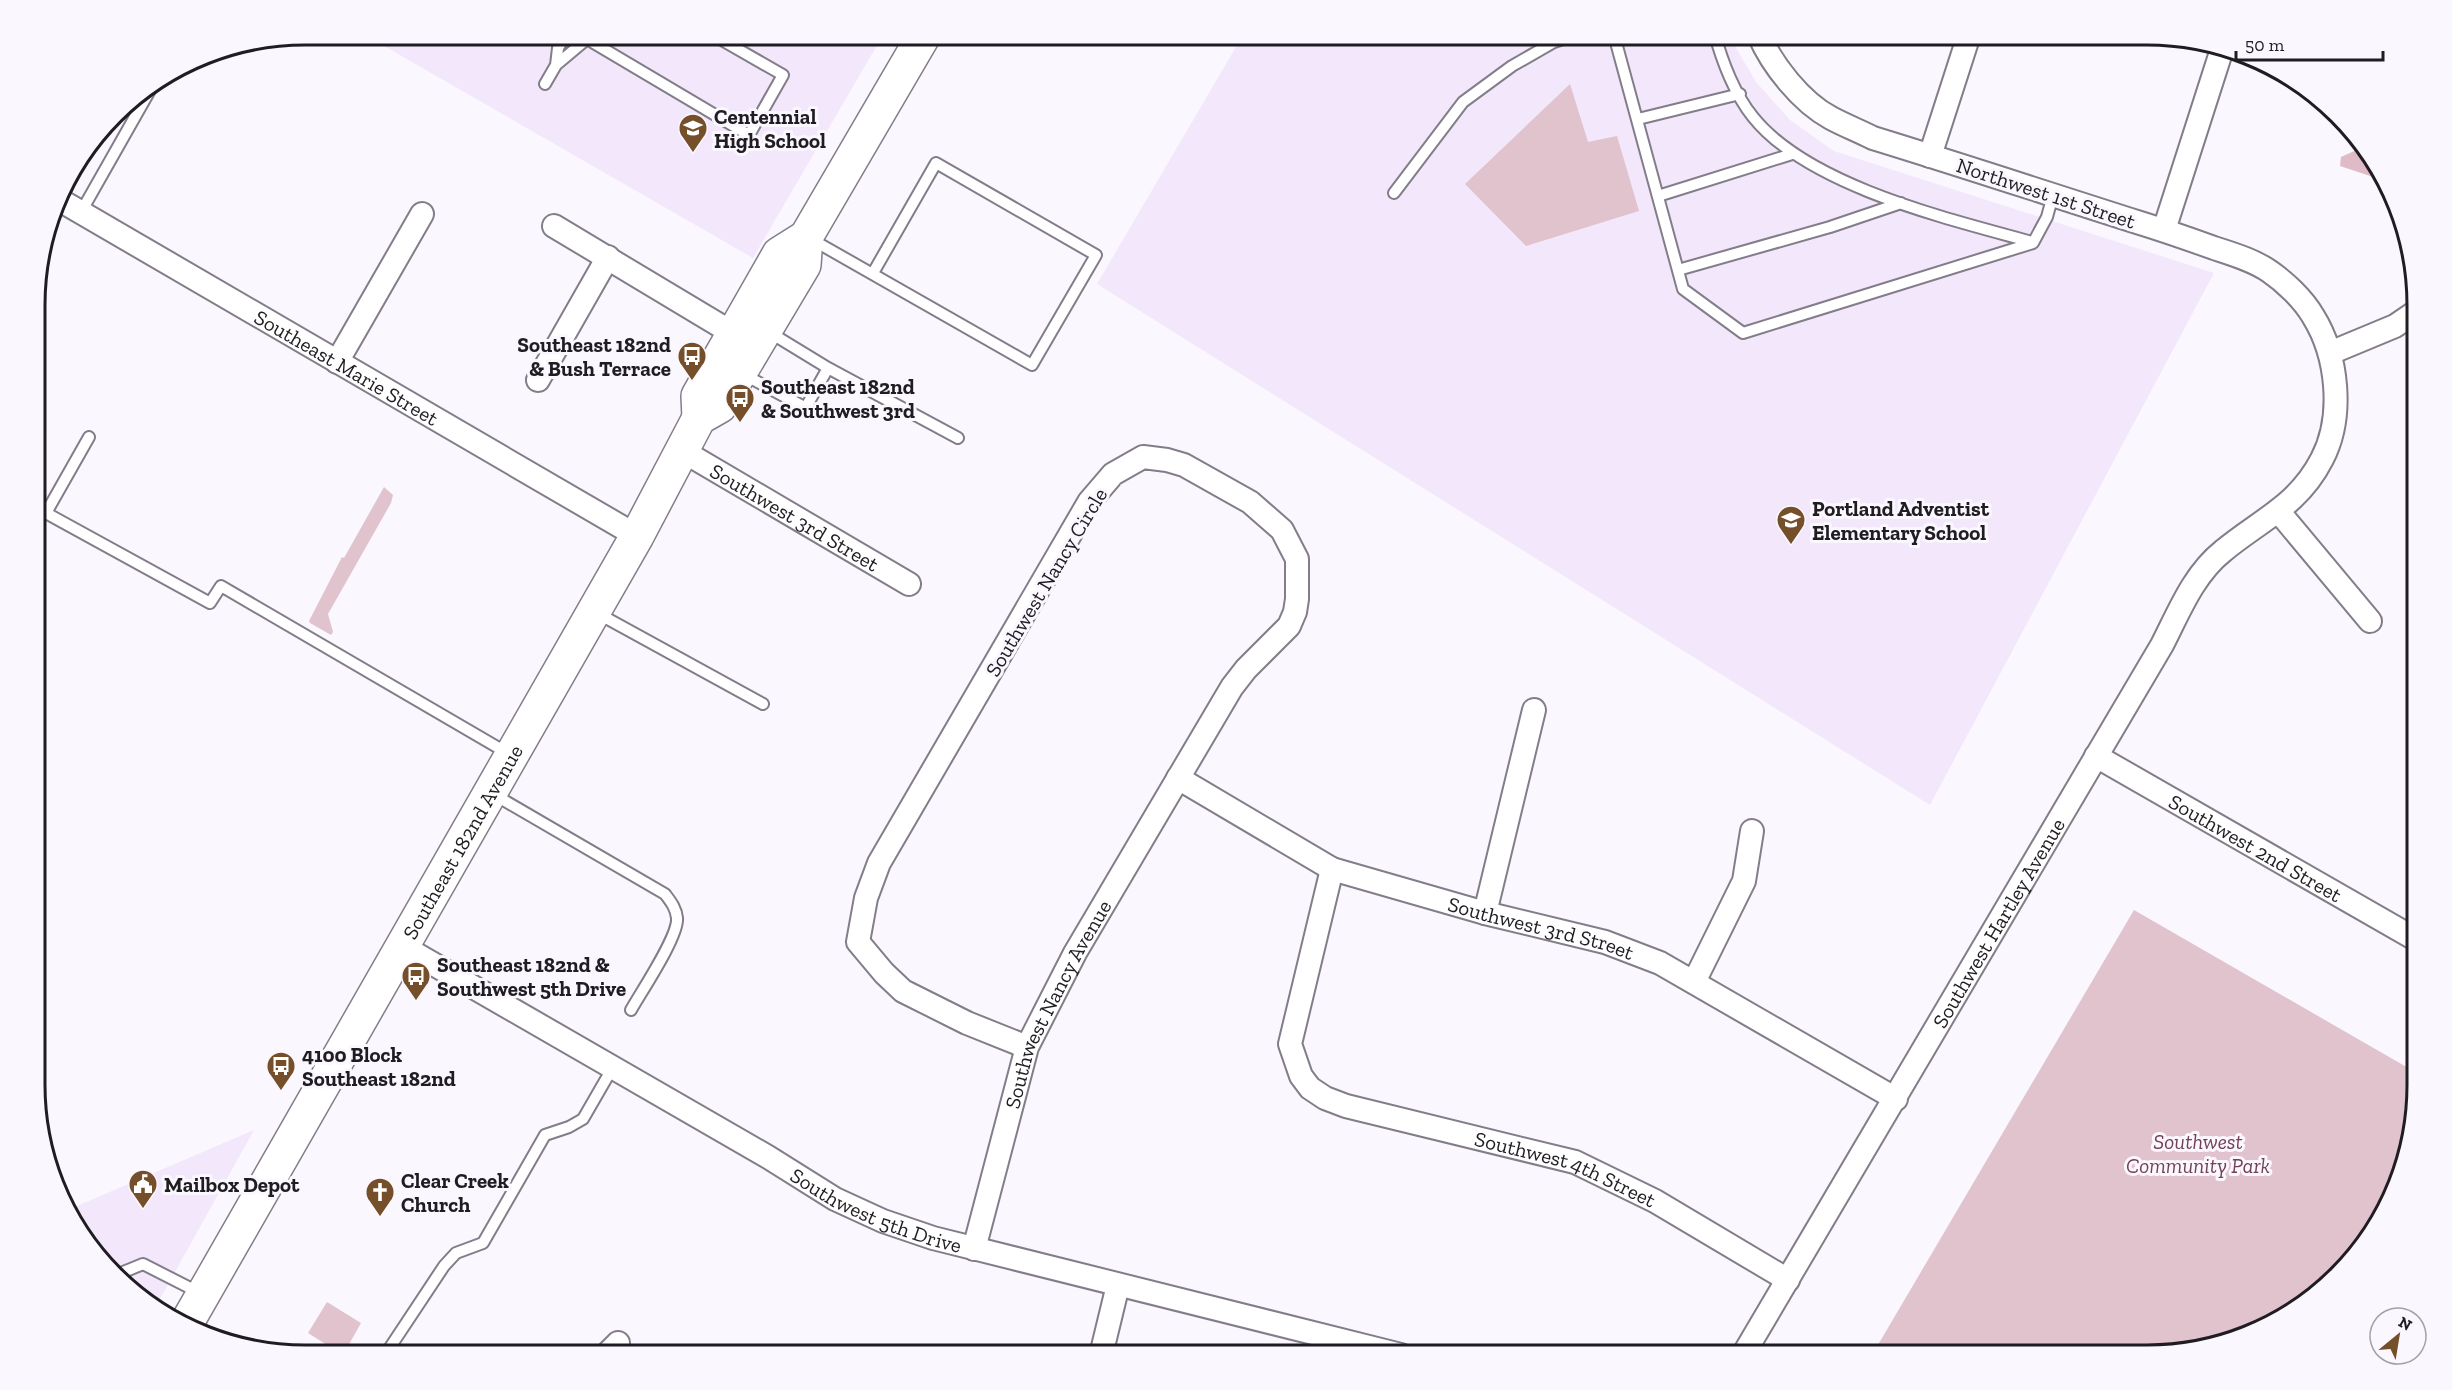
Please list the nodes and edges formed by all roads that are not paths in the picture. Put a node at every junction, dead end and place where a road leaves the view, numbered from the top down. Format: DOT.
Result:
graph roads {
  1 [pos="560,45"];
  2 [pos="580,45"];
  3 [pos="597,45"];
  4 [pos="732,45"];
  5 [pos="918,45"];
  6 [pos="1549,45"];
  7 [pos="1617,45"];
  8 [pos="1718,45"];
  9 [pos="1763,45"];
  10 [pos="1965,45"];
  11 [pos="2220,56"];
  12 [pos="555,65"];
  13 [pos="545,84"];
  14 [pos="1740,94"];
  15 [pos="143,102"];
  16 [pos="1638,119"];
  17 [pos="1792,154"];
  18 [pos="1930,156"];
  19 [pos="1394,193"];
  20 [pos="2053,195"];
  21 [pos="1658,196"];
  22 [pos="1901,203"];
  23 [pos="66,204"];
  24 [pos="81,212"];
  25 [pos="422,214"];
  26 [pos="554,226"];
  27 [pos="2164,230"];
  28 [pos="806,237"];
  29 [pos="2033,243"];
  30 [pos="608,256"];
  31 [pos="1678,270"];
  32 [pos="873,273"];
  33 [pos="2407,318"];
  34 [pos="766,330"];
  35 [pos="734,334"];
  36 [pos="2330,353"];
  37 [pos="337,362"];
  38 [pos="828,368"];
  39 [pos="740,373"];
  40 [pos="538,380"];
  41 [pos="699,418"];
  42 [pos="89,437"];
  43 [pos="958,438"];
  44 [pos="681,450"];
  45 [pos="2279,512"];
  46 [pos="637,536"];
  47 [pos="909,584"];
  48 [pos="594,611"];
  49 [pos="2370,621"];
  50 [pos="763,705"];
  51 [pos="1534,710"];
  52 [pos="511,755"];
  53 [pos="2096,756"];
  54 [pos="1178,778"];
  55 [pos="490,792"];
  56 [pos="1752,831"];
  57 [pos="1332,869"];
  58 [pos="1485,913"];
  59 [pos="2407,934"];
  60 [pos="402,946"];
  61 [pos="1694,982"];
  62 [pos="631,1010"];
  63 [pos="1027,1047"];
  64 [pos="613,1067"];
  65 [pos="1896,1099"];
  66 [pos="974,1249"];
  67 [pos="125,1272"];
  68 [pos="1788,1280"];
  69 [pos="1118,1285"];
  70 [pos="192,1314"];
  71 [pos="392,1345"];
  72 [pos="1103,1345"];
  73 [pos="1361,1345"];
  74 [pos="1749,1345"];
  1 -- 12 [label="lane"];
  2 -- 12 [label="lane"];
  3 -- 4 [label="lane"];
  5 -- 28 [label="main road, Southeast 182nd Avenue"];
  6 -- 19 [label="lane"];
  7 -- 16 [label="lane"];
  8 -- 14 [label="lane"];
  9 -- 18 [label="street, Northwest 1st Street"];
  10 -- 18 [label="street"];
  11 -- 27 [label="street"];
  12 -- 13 [label="lane"];
  14 -- 16 [label="lane"];
  14 -- 17 [label="lane"];
  15 -- 24 [label="lane"];
  16 -- 21 [label="lane"];
  17 -- 21 [label="lane"];
  17 -- 22 [label="lane"];
  18 -- 20 [label="street, Northwest 1st Street"];
  20 -- 27 [label="street, Northwest 1st Street"];
  20 -- 29 [label="lane"];
  21 -- 31 [label="lane"];
  22 -- 29 [label="lane"];
  22 -- 31 [label="lane"];
  23 -- 24 [label="street, Southeast Marie Street"];
  24 -- 37 [label="street, Southeast Marie Street"];
  25 -- 37 [label="street"];
  26 -- 30 [label="street"];
  27 -- 36 [label="street, Northwest 1st Street"];
  28 -- 32 [label="lane"];
  28 -- 34 [label="main road, Southeast 182nd Avenue"];
  28 -- 35 [label="main road, Southeast 182nd Avenue"];
  29 -- 31 [label="lane"];
  30 -- 35 [label="street"];
  30 -- 40 [label="street"];
  32 -- 32 [label="lane"];
  33 -- 36 [label="street"];
  34 -- 38 [label="lane"];
  34 -- 39 [label="main road, Southeast 182nd Avenue"];
  35 -- 41 [label="main road, Southeast 182nd Avenue"];
  36 -- 45 [label="street, Northwest 1st Street"];
  37 -- 46 [label="street, Southeast Marie Street"];
  38 -- 39 [label="lane"];
  38 -- 43 [label="lane"];
  39 -- 41 [label="main road, Southeast 182nd Avenue"];
  41 -- 44 [label="main road, Southeast 182nd Avenue"];
  42 -- 52 [label="lane"];
  44 -- 46 [label="main road, Southeast 182nd Avenue"];
  44 -- 47 [label="street, Southwest 3rd Street"];
  45 -- 49 [label="street"];
  45 -- 53 [label="street, Southwest Hartley Avenue"];
  46 -- 48 [label="main road, Southeast 182nd Avenue"];
  48 -- 50 [label="lane"];
  48 -- 52 [label="main road, Southeast 182nd Avenue"];
  51 -- 58 [label="street"];
  52 -- 55 [label="main road, Southeast 182nd Avenue"];
  53 -- 59 [label="street, Southwest 2nd Street"];
  53 -- 65 [label="street, Southwest Hartley Avenue"];
  54 -- 57 [label="street, Southwest 3rd Street"];
  54 -- 63 [label="street, Southwest Nancy Avenue"];
  54 -- 63 [label="street, Southwest Nancy Circle"];
  55 -- 60 [label="main road, Southeast 182nd Avenue"];
  55 -- 62 [label="lane"];
  56 -- 61 [label="street"];
  57 -- 58 [label="street, Southwest 3rd Street"];
  57 -- 68 [label="street, Southwest 4th Street"];
  58 -- 61 [label="street, Southwest 3rd Street"];
  60 -- 64 [label="street, Southwest 5th Drive"];
  60 -- 70 [label="main road, Southeast 182nd Avenue"];
  61 -- 65 [label="street, Southwest 3rd Street"];
  63 -- 66 [label="street, Southwest Nancy Avenue"];
  64 -- 66 [label="street, Southwest 5th Drive"];
  64 -- 71 [label="lane"];
  65 -- 68 [label="street, Southwest Hartley Avenue"];
  66 -- 69 [label="street, Southwest 5th Drive"];
  67 -- 70 [label="lane"];
  68 -- 74 [label="street, Southwest Hartley Avenue"];
  69 -- 72 [label="street"];
  69 -- 73 [label="street, Southwest 5th Drive"];
}
